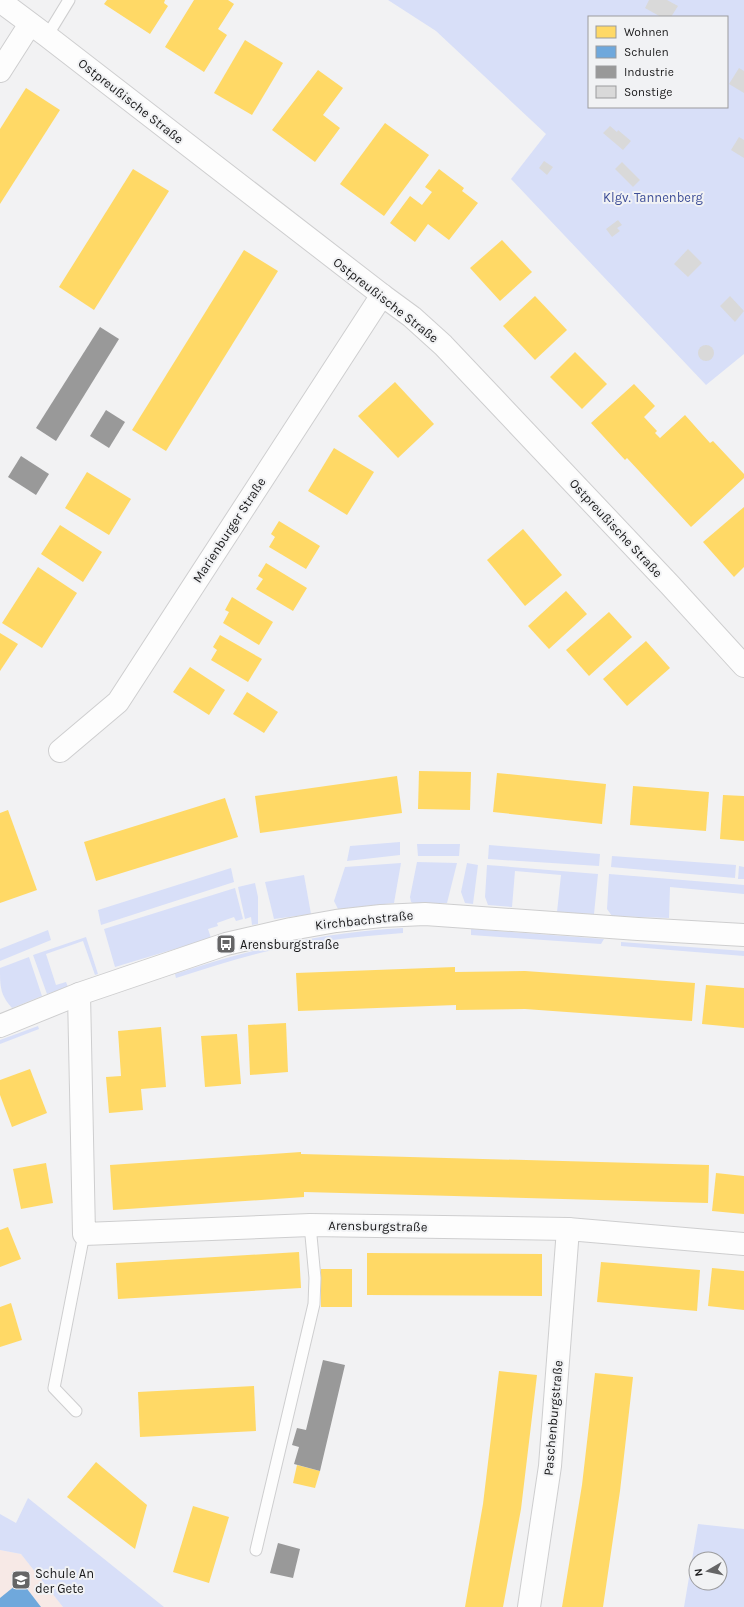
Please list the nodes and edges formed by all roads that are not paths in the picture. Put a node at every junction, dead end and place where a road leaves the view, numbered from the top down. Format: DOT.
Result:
graph roads {
  1 [pos="69,0"];
  2 [pos="0,1"];
  3 [pos="38,30"];
  4 [pos="0,71"];
  5 [pos="382,295"];
  6 [pos="744,666"];
  7 [pos="60,751"];
  8 [pos="744,935"];
  9 [pos="79,994"];
  10 [pos="0,1026"];
  11 [pos="310,1225"];
  12 [pos="568,1229"];
  13 [pos="84,1234"];
  14 [pos="744,1244"];
  15 [pos="76,1411"];
  16 [pos="256,1550"];
  17 [pos="528,1607"];
  1 -- 3 [label="lane"];
  2 -- 3 [label="street, Ostpreußische Straße"];
  3 -- 4 [label="street"];
  3 -- 5 [label="street, Ostpreußische Straße"];
  5 -- 6 [label="street, Ostpreußische Straße"];
  5 -- 7 [label="street, Marienburger Straße"];
  8 -- 9 [label="street, Kirchbachstraße"];
  9 -- 10 [label="street, Kirchbachstraße"];
  9 -- 13 [label="street"];
  11 -- 12 [label="street, Arensburgstraße"];
  11 -- 13 [label="street, Arensburgstraße"];
  11 -- 16 [label="lane"];
  12 -- 14 [label="street, Arensburgstraße"];
  12 -- 17 [label="street, Paschenburgstraße"];
  13 -- 15 [label="lane"];
}
